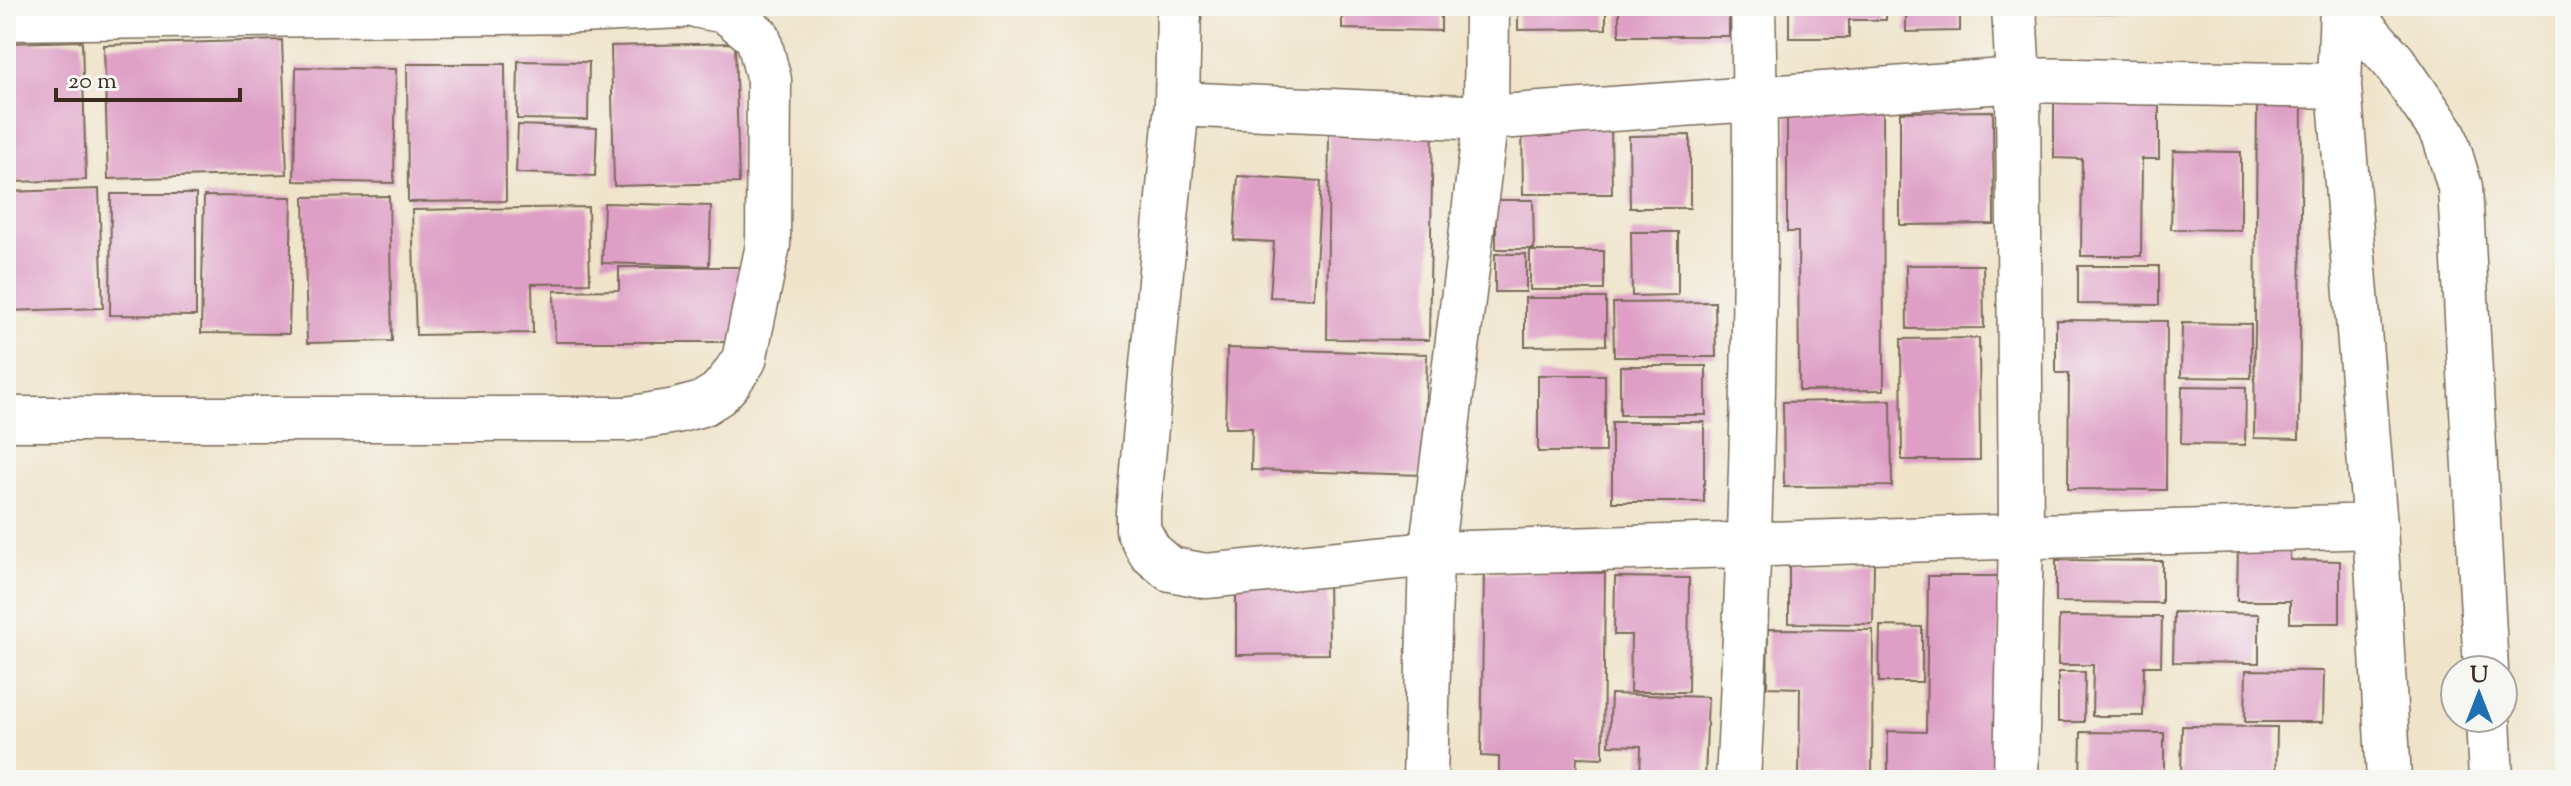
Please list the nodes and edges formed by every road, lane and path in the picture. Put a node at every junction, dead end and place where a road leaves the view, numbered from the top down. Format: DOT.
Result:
graph roads {
  1 [pos="680,6"];
  2 [pos="699,6"];
  3 [pos="1179,6"];
  4 [pos="1487,6"];
  5 [pos="1753,6"];
  6 [pos="2014,6"];
  7 [pos="2343,6"];
  8 [pos="6,18"];
  9 [pos="2018,80"];
  10 [pos="2339,86"];
  11 [pos="1755,101"];
  12 [pos="1177,104"];
  13 [pos="1486,118"];
  14 [pos="6,419"];
  15 [pos="2375,526"];
  16 [pos="2021,535"];
  17 [pos="1750,545"];
  18 [pos="1431,554"];
  19 [pos="2485,654"];
  20 [pos="2489,734"];
  21 [pos="1425,780"];
  22 [pos="1738,780"];
  23 [pos="2016,780"];
  24 [pos="2389,780"];
  25 [pos="2491,780"];
  1 -- 8 [label="street"];
  2 -- 14 [label="street"];
  3 -- 12 [label="street"];
  4 -- 13 [label="street"];
  5 -- 11 [label="street"];
  6 -- 9 [label="street"];
  7 -- 10 [label="street"];
  7 -- 19 [label="street"];
  9 -- 10 [label="street"];
  9 -- 11 [label="street"];
  9 -- 16 [label="street"];
  10 -- 15 [label="street"];
  11 -- 13 [label="street"];
  11 -- 17 [label="street"];
  12 -- 13 [label="street"];
  12 -- 18 [label="street"];
  13 -- 18 [label="street"];
  15 -- 16 [label="street"];
  15 -- 24 [label="street"];
  16 -- 17 [label="street"];
  16 -- 23 [label="street"];
  17 -- 18 [label="street"];
  17 -- 22 [label="street"];
  18 -- 21 [label="street"];
  20 -- 25 [label="street"];
}
